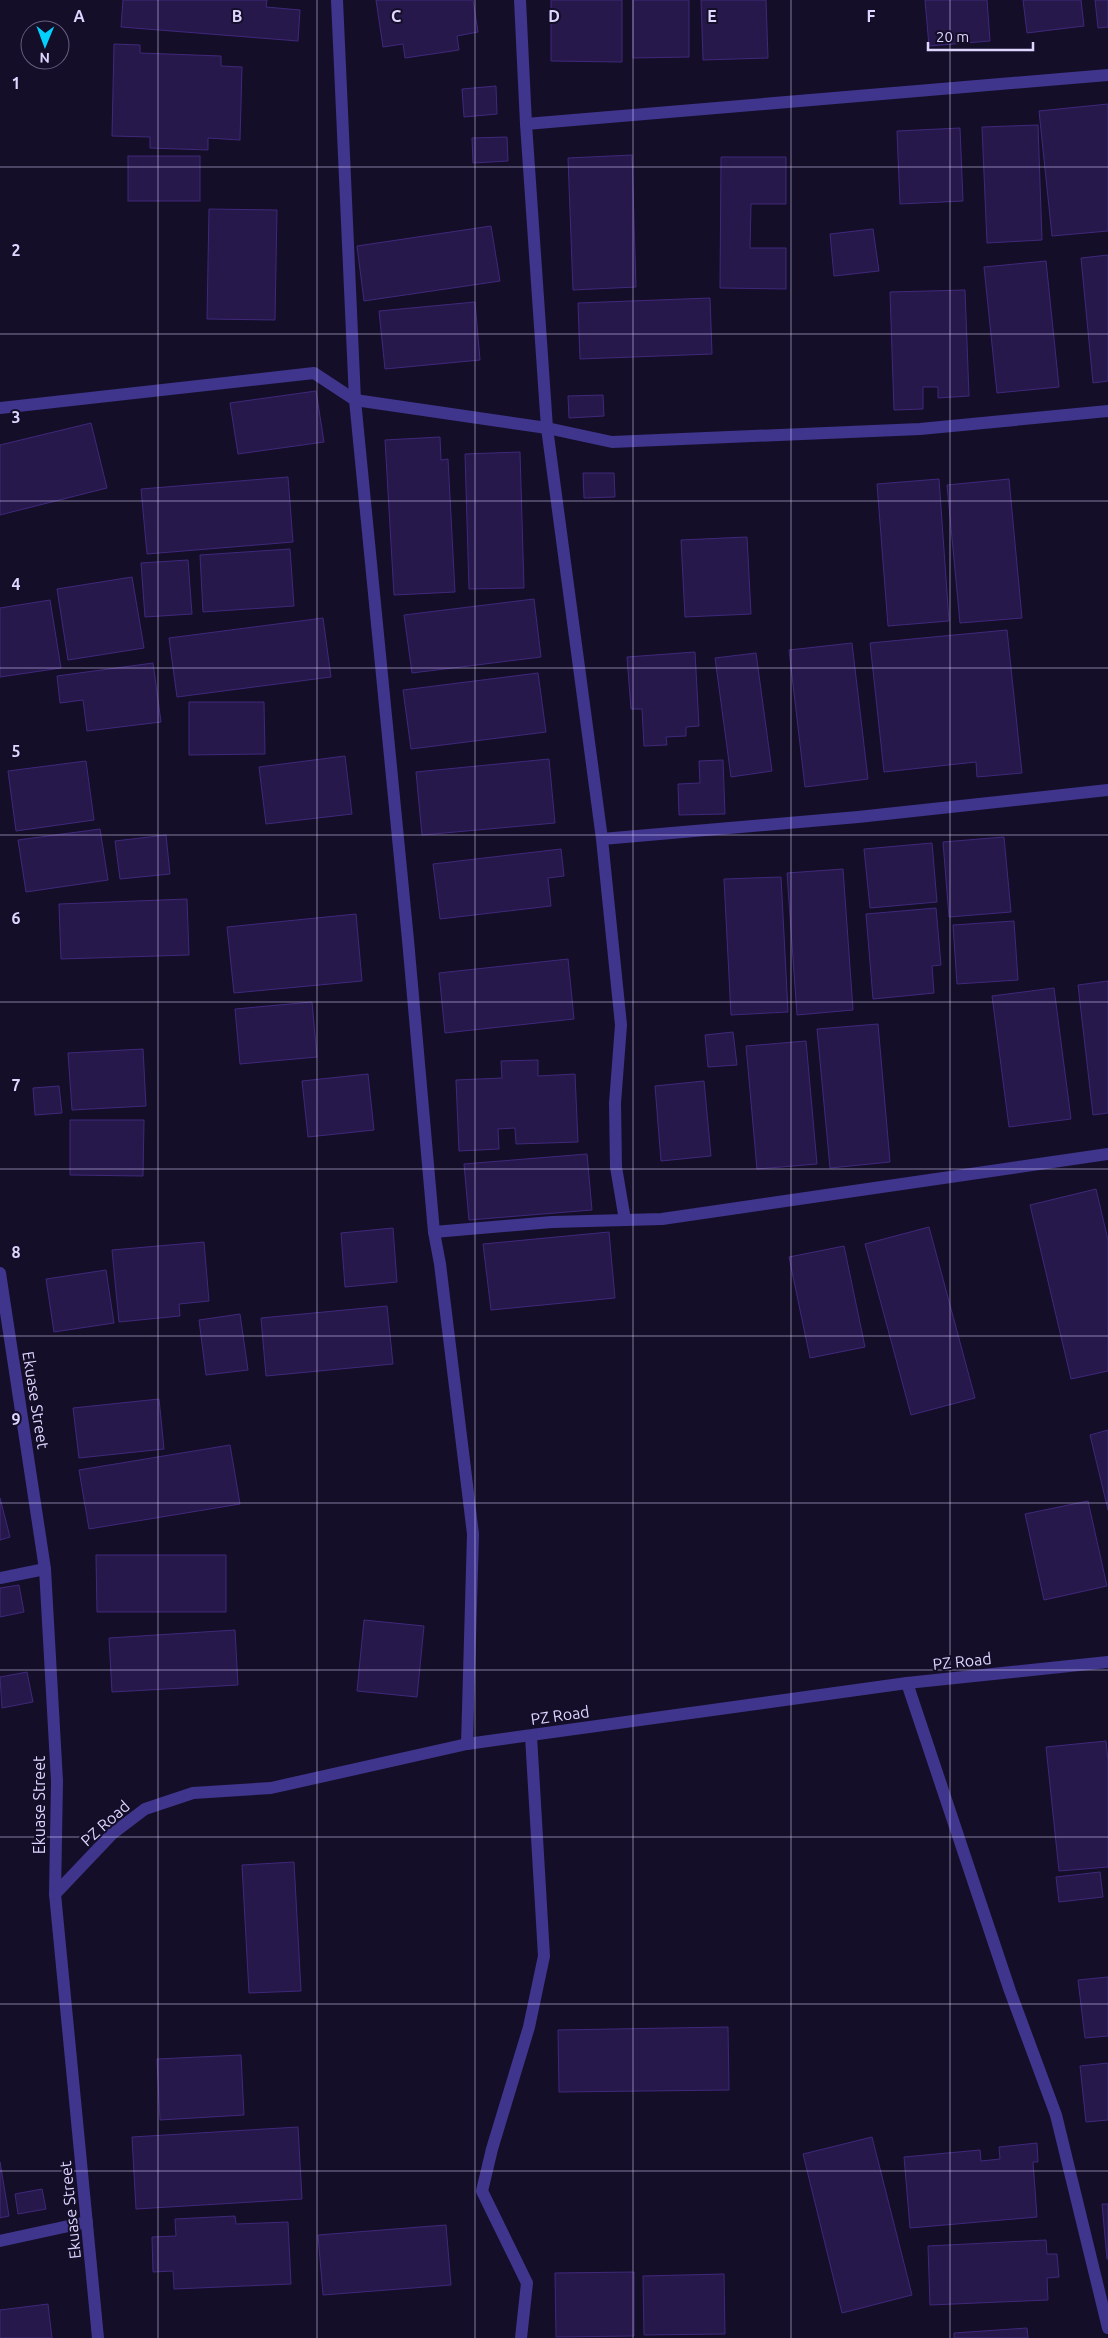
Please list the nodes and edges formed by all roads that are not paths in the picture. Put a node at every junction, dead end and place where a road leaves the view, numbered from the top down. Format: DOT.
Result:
graph roads {
  1 [pos="337,0"];
  2 [pos="520,0"];
  3 [pos="1108,74"];
  4 [pos="526,124"];
  5 [pos="355,400"];
  6 [pos="0,408"];
  7 [pos="1108,411"];
  8 [pos="547,428"];
  9 [pos="1108,790"];
  10 [pos="602,838"];
  11 [pos="1108,1154"];
  12 [pos="625,1220"];
  13 [pos="434,1232"];
  14 [pos="0,1273"];
  15 [pos="45,1569"];
  16 [pos="0,1578"];
  17 [pos="1108,1662"];
  18 [pos="907,1683"];
  19 [pos="531,1736"];
  20 [pos="467,1744"];
  21 [pos="56,1894"];
  22 [pos="87,2222"];
  23 [pos="0,2241"];
  24 [pos="1108,2328"];
  25 [pos="98,2338"];
  26 [pos="520,2338"];
  1 -- 5 [label="street"];
  2 -- 4 [label="street"];
  3 -- 4 [label="street"];
  4 -- 8 [label="street"];
  5 -- 6 [label="street"];
  5 -- 8 [label="street"];
  5 -- 13 [label="street"];
  7 -- 8 [label="street"];
  8 -- 10 [label="street"];
  9 -- 10 [label="street"];
  10 -- 12 [label="street"];
  11 -- 12 [label="street"];
  12 -- 13 [label="street"];
  13 -- 20 [label="street"];
  14 -- 15 [label="street, Ekuase Street"];
  15 -- 16 [label="street"];
  15 -- 21 [label="street, Ekuase Street"];
  17 -- 18 [label="street, PZ Road"];
  18 -- 19 [label="street, PZ Road"];
  18 -- 24 [label="street"];
  19 -- 20 [label="street, PZ Road"];
  19 -- 26 [label="street"];
  20 -- 21 [label="street, PZ Road"];
  21 -- 22 [label="street, Ekuase Street"];
  22 -- 23 [label="street"];
  22 -- 25 [label="street, Ekuase Street"];
}
